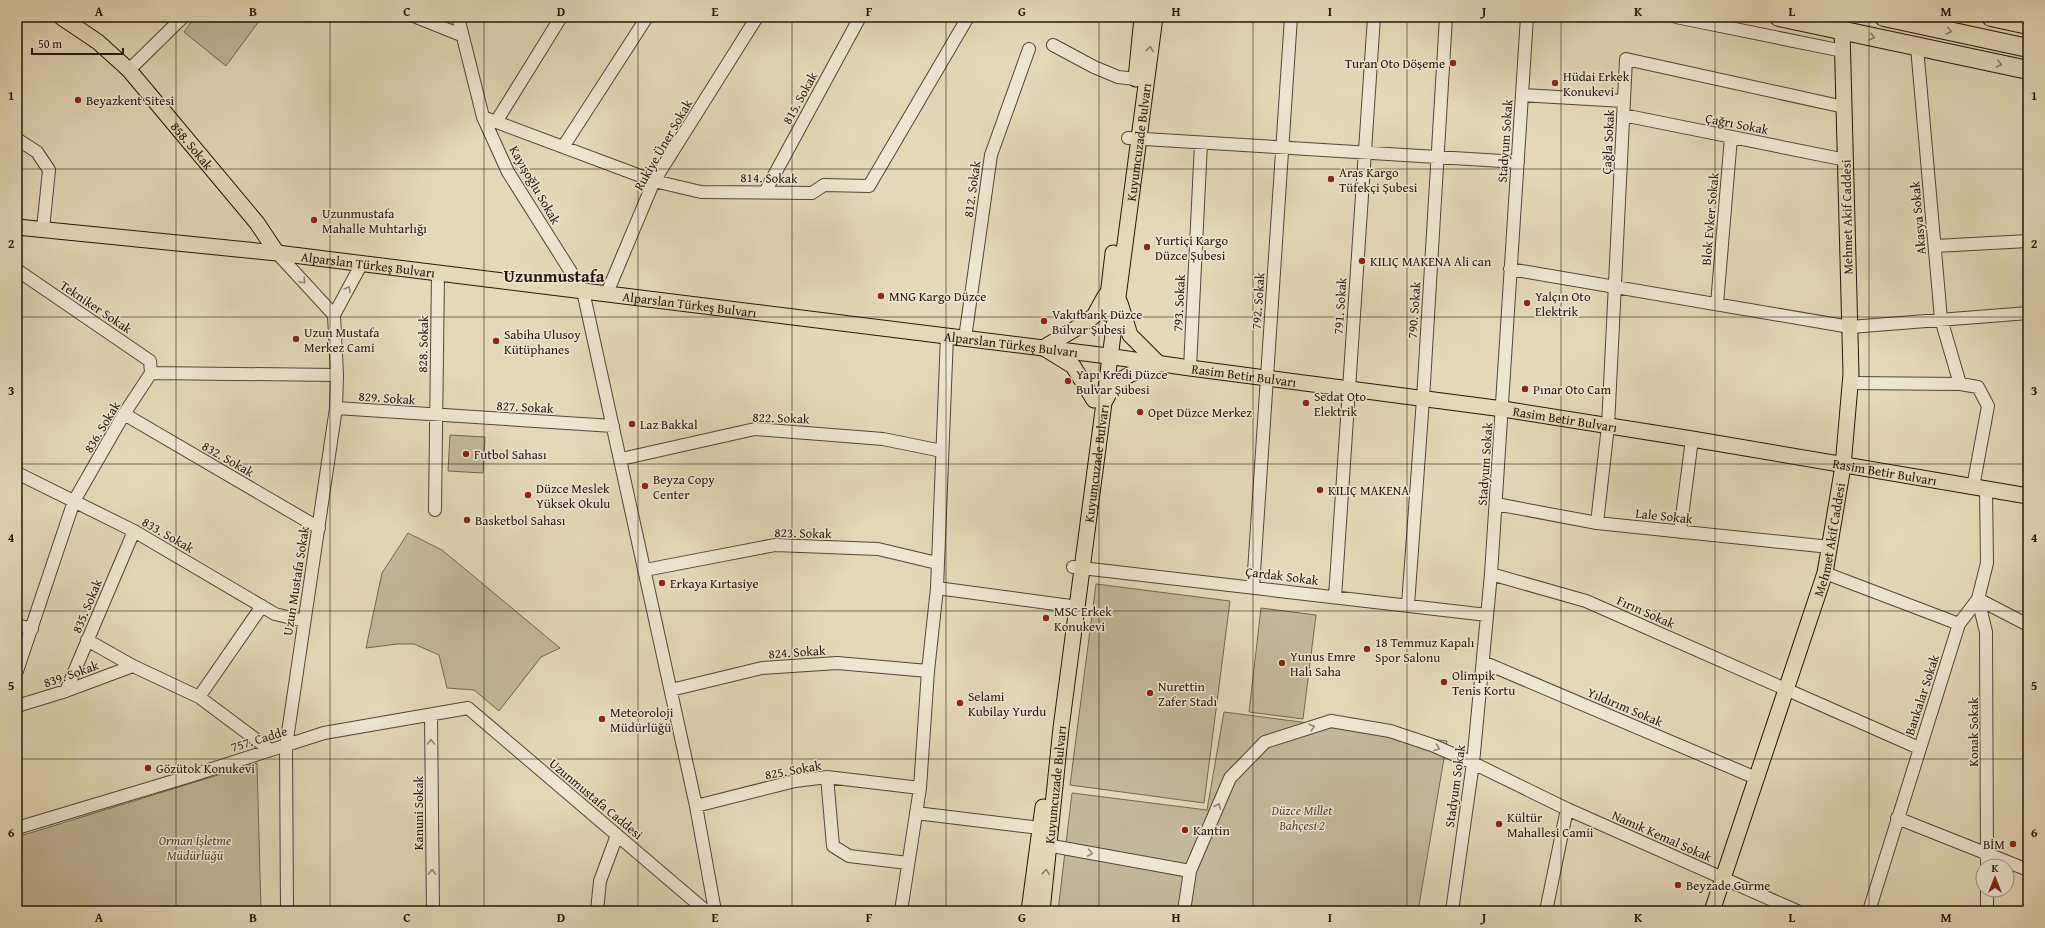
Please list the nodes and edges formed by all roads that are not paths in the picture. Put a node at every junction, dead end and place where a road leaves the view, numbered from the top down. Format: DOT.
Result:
graph roads {
  1 [pos="61,17"];
  2 [pos="183,17"];
  3 [pos="416,17"];
  4 [pos="458,17"];
  5 [pos="561,17"];
  6 [pos="647,17"];
  7 [pos="757,17"];
  8 [pos="860,17"];
  9 [pos="968,17"];
  10 [pos="1142,17"];
  11 [pos="1155,17"];
  12 [pos="1291,17"];
  13 [pos="1374,17"];
  14 [pos="1446,17"];
  15 [pos="1527,17"];
  16 [pos="1676,17"];
  17 [pos="1779,17"];
  18 [pos="1884,17"];
  19 [pos="1991,17"];
  20 [pos="2028,25"];
  21 [pos="1842,30"];
  22 [pos="461,34"];
  23 [pos="1053,46"];
  24 [pos="1917,47"];
  25 [pos="2028,48"];
  26 [pos="1029,49"];
  27 [pos="1843,51"];
  28 [pos="128,70"];
  29 [pos="2028,70"];
  30 [pos="1140,80"];
  31 [pos="1522,95"];
  32 [pos="1624,102"];
  33 [pos="1844,107"];
  34 [pos="1623,115"];
  35 [pos="483,118"];
  36 [pos="496,122"];
  37 [pos="1731,137"];
  38 [pos="17,139"];
  39 [pos="1133,139"];
  40 [pos="1202,143"];
  41 [pos="562,147"];
  42 [pos="1282,147"];
  43 [pos="1365,152"];
  44 [pos="1438,156"];
  45 [pos="1846,160"];
  46 [pos="1518,162"];
  47 [pos="654,181"];
  48 [pos="765,192"];
  49 [pos="17,227"];
  50 [pos="43,229"];
  51 [pos="2028,241"];
  52 [pos="1934,246"];
  53 [pos="277,253"];
  54 [pos="362,263"];
  55 [pos="1510,269"];
  56 [pos="17,270"];
  57 [pos="438,272"];
  58 [pos="1614,287"];
  59 [pos="584,291"];
  60 [pos="607,293"];
  61 [pos="1113,294"];
  62 [pos="1716,304"];
  63 [pos="2028,313"];
  64 [pos="334,315"];
  65 [pos="1941,319"];
  66 [pos="1850,327"];
  67 [pos="947,336"];
  68 [pos="965,338"];
  69 [pos="1043,348"];
  70 [pos="1105,355"];
  71 [pos="1159,364"];
  72 [pos="1190,368"];
  73 [pos="151,373"];
  74 [pos="337,375"];
  75 [pos="1267,379"];
  76 [pos="1850,383"];
  77 [pos="1960,384"];
  78 [pos="1349,389"];
  79 [pos="1423,399"];
  80 [pos="1099,402"];
  81 [pos="336,408"];
  82 [pos="1503,409"];
  83 [pos="124,414"];
  84 [pos="436,416"];
  85 [pos="613,426"];
  86 [pos="1608,426"];
  87 [pos="1692,439"];
  88 [pos="942,451"];
  89 [pos="621,459"];
  90 [pos="1843,466"];
  91 [pos="17,473"];
  92 [pos="1979,488"];
  93 [pos="2028,496"];
  94 [pos="74,500"];
  95 [pos="1496,504"];
  96 [pos="435,510"];
  97 [pos="1597,524"];
  98 [pos="319,528"];
  99 [pos="134,531"];
  100 [pos="1680,532"];
  101 [pos="1830,547"];
  102 [pos="937,563"];
  103 [pos="1078,568"];
  104 [pos="644,570"];
  105 [pos="1825,573"];
  106 [pos="1491,574"];
  107 [pos="1253,587"];
  108 [pos="937,588"];
  109 [pos="1335,596"];
  110 [pos="1978,599"];
  111 [pos="1408,605"];
  112 [pos="262,606"];
  113 [pos="1073,606"];
  114 [pos="1487,615"];
  115 [pos="304,621"];
  116 [pos="1959,624"];
  117 [pos="17,625"];
  118 [pos="2028,625"];
  119 [pos="32,629"];
  120 [pos="87,640"];
  121 [pos="1483,662"];
  122 [pos="133,666"];
  123 [pos="17,671"];
  124 [pos="928,671"];
  125 [pos="1785,688"];
  126 [pos="670,690"];
  127 [pos="66,692"];
  128 [pos="199,697"];
  129 [pos="17,706"];
  130 [pos="468,708"];
  131 [pos="431,715"];
  132 [pos="286,746"];
  133 [pos="1919,748"];
  134 [pos="270,750"];
  135 [pos="1473,763"];
  136 [pos="827,777"];
  137 [pos="1756,778"];
  138 [pos="920,788"];
  139 [pos="696,806"];
  140 [pos="1567,809"];
  141 [pos="916,813"];
  142 [pos="1897,818"];
  143 [pos="17,828"];
  144 [pos="1040,828"];
  145 [pos="617,835"];
  146 [pos="1043,845"];
  147 [pos="1984,858"];
  148 [pos="1988,858"];
  149 [pos="908,863"];
  150 [pos="2015,867"];
  151 [pos="2028,870"];
  152 [pos="1190,871"];
  153 [pos="1723,878"];
  154 [pos="1987,898"];
  155 [pos="286,911"];
  156 [pos="433,911"];
  157 [pos="597,911"];
  158 [pos="706,911"];
  159 [pos="715,911"];
  160 [pos="901,911"];
  161 [pos="1030,911"];
  162 [pos="1042,911"];
  163 [pos="1184,911"];
  164 [pos="1452,911"];
  165 [pos="1546,911"];
  166 [pos="1712,911"];
  167 [pos="1797,911"];
  168 [pos="1869,911"];
  169 [pos="1987,911"];
  1 -- 28 [label="main road, 858. Sokak"];
  2 -- 28 [label="street"];
  3 -- 22 [label="street"];
  4 -- 22 [label="street, Kayışoğlu Sokak"];
  5 -- 36 [label="street"];
  6 -- 41 [label="street"];
  7 -- 47 [label="street, Rukiye Üner Sokak"];
  8 -- 48 [label="street, 815. Sokak"];
  9 -- 48 [label="street, 814. Sokak"];
  10 -- 30 [label="main road, Kuyumcuzade Bulvarı"];
  30 -- 11 [label="main road, Kuyumcuzade Bulvarı, one-way"];
  12 -- 42 [label="street, 792. Sokak"];
  13 -- 43 [label="street, 791. Sokak"];
  14 -- 44 [label="street, 790. Sokak"];
  15 -- 31 [label="street, Stadyum Sokak"];
  16 -- 27 [label="street"];
  17 -- 21 [label="highway"];
  18 -- 25 [label="highway, one-way"];
  19 -- 20 [label="highway"];
  21 -- 24 [label="highway, one-way"];
  21 -- 27 [label="main road, Mehmet Akif Caddesi"];
  22 -- 35 [label="street, Kayışoğlu Sokak"];
  23 -- 30 [label="street"];
  24 -- 29 [label="highway, one-way"];
  24 -- 52 [label="street, Akasya Sokak"];
  26 -- 68 [label="street, 812. Sokak"];
  27 -- 33 [label="main road, Mehmet Akif Caddesi"];
  28 -- 53 [label="main road, 858. Sokak"];
  30 -- 39 [label="main road, Kuyumcuzade Bulvarı"];
  31 -- 32 [label="street"];
  31 -- 46 [label="street, Stadyum Sokak"];
  32 -- 33 [label="street, Çağla Sokak"];
  32 -- 34 [label="street, Çağla Sokak"];
  33 -- 45 [label="main road, Mehmet Akif Caddesi"];
  34 -- 37 [label="street, Çağrı Sokak"];
  34 -- 58 [label="street, Çağla Sokak"];
  35 -- 36 [label="street, 814. Sokak"];
  35 -- 59 [label="street, Kayışoğlu Sokak"];
  36 -- 41 [label="street, 814. Sokak"];
  37 -- 45 [label="street, Çağrı Sokak"];
  37 -- 62 [label="street, Blok Evker Sokak"];
  38 -- 50 [label="street"];
  39 -- 40 [label="street"];
  39 -- 61 [label="main road, Kuyumcuzade Bulvarı"];
  40 -- 42 [label="street"];
  40 -- 72 [label="street, 793. Sokak"];
  41 -- 47 [label="street, 814. Sokak"];
  42 -- 43 [label="street"];
  42 -- 75 [label="street, 792. Sokak"];
  43 -- 44 [label="street"];
  43 -- 78 [label="street, 791. Sokak"];
  44 -- 46 [label="street"];
  44 -- 79 [label="street, 790. Sokak"];
  45 -- 66 [label="main road, Mehmet Akif Caddesi"];
  46 -- 55 [label="street, Stadyum Sokak"];
  47 -- 48 [label="street, 814. Sokak"];
  47 -- 60 [label="street, Rukiye Üner Sokak"];
  49 -- 50 [label="main road, Alparslan Türkeş Bulvarı"];
  50 -- 53 [label="main road, Alparslan Türkeş Bulvarı"];
  51 -- 52 [label="street"];
  52 -- 65 [label="street, Akasya Sokak"];
  53 -- 54 [label="main road, Alparslan Türkeş Bulvarı"];
  53 -- 64 [label="street, one-way"];
  54 -- 57 [label="main road, Alparslan Türkeş Bulvarı"];
  64 -- 54 [label="street, one-way"];
  55 -- 58 [label="street"];
  55 -- 82 [label="street, Stadyum Sokak"];
  56 -- 73 [label="street, Tekniker Sokak"];
  57 -- 59 [label="main road, Alparslan Türkeş Bulvarı"];
  57 -- 84 [label="street, 828. Sokak"];
  58 -- 62 [label="street"];
  58 -- 86 [label="street, Çağla Sokak"];
  59 -- 60 [label="main road, Alparslan Türkeş Bulvarı"];
  59 -- 85 [label="street"];
  60 -- 67 [label="main road, Alparslan Türkeş Bulvarı"];
  61 -- 69 [label="main road"];
  61 -- 70 [label="main road, Kuyumcuzade Bulvarı"];
  61 -- 71 [label="main road"];
  62 -- 66 [label="street"];
  63 -- 65 [label="street"];
  64 -- 74 [label="street, Uzun Mustafa Sokak"];
  65 -- 66 [label="street"];
  65 -- 77 [label="street, Akasya Sokak"];
  66 -- 76 [label="main road, Mehmet Akif Caddesi"];
  67 -- 68 [label="main road, Alparslan Türkeş Bulvarı"];
  67 -- 88 [label="street"];
  68 -- 69 [label="main road, Alparslan Türkeş Bulvarı"];
  69 -- 70 [label="main road, Alparslan Türkeş Bulvarı"];
  69 -- 80 [label="main road"];
  70 -- 71 [label="main road, Rasim Betir Bulvarı"];
  70 -- 80 [label="main road, Kuyumcuzade Bulvarı"];
  71 -- 72 [label="main road, Rasim Betir Bulvarı"];
  71 -- 80 [label="main road"];
  72 -- 75 [label="main road, Rasim Betir Bulvarı"];
  73 -- 74 [label="street"];
  73 -- 83 [label="street, 836. Sokak"];
  74 -- 81 [label="street, Uzun Mustafa Sokak"];
  75 -- 78 [label="main road, Rasim Betir Bulvarı"];
  75 -- 107 [label="street, 792. Sokak"];
  76 -- 77 [label="street"];
  76 -- 90 [label="main road, Mehmet Akif Caddesi"];
  77 -- 92 [label="street, Bankalar Sokak"];
  78 -- 79 [label="main road, Rasim Betir Bulvarı"];
  78 -- 109 [label="street, 791. Sokak"];
  79 -- 82 [label="main road, Rasim Betir Bulvarı"];
  79 -- 111 [label="street, 790. Sokak"];
  80 -- 103 [label="main road, Kuyumcuzade Bulvarı"];
  81 -- 84 [label="street, 829. Sokak"];
  81 -- 98 [label="street, Uzun Mustafa Sokak"];
  82 -- 86 [label="main road, Rasim Betir Bulvarı"];
  82 -- 95 [label="street, Stadyum Sokak"];
  83 -- 94 [label="street, 836. Sokak"];
  83 -- 98 [label="street, 832. Sokak"];
  84 -- 85 [label="street, 827. Sokak"];
  84 -- 96 [label="street, 828. Sokak"];
  85 -- 89 [label="street"];
  86 -- 87 [label="main road, Rasim Betir Bulvarı"];
  86 -- 97 [label="street, Çağla Sokak"];
  87 -- 90 [label="main road, Rasim Betir Bulvarı"];
  87 -- 100 [label="street"];
  88 -- 89 [label="street, 822. Sokak"];
  88 -- 102 [label="street"];
  89 -- 104 [label="street"];
  90 -- 92 [label="main road, Rasim Betir Bulvarı"];
  90 -- 101 [label="main road, Mehmet Akif Caddesi"];
  91 -- 94 [label="street, 833. Sokak"];
  92 -- 93 [label="main road, Rasim Betir Bulvarı"];
  92 -- 110 [label="street, Bankalar Sokak"];
  94 -- 99 [label="street, 833. Sokak"];
  94 -- 119 [label="street, 836. Sokak"];
  95 -- 97 [label="street, Lale Sokak"];
  95 -- 106 [label="street, Stadyum Sokak"];
  97 -- 100 [label="street, Lale Sokak"];
  98 -- 115 [label="street, Uzun Mustafa Sokak"];
  99 -- 112 [label="street, 833. Sokak"];
  99 -- 120 [label="street, 835. Sokak"];
  100 -- 101 [label="street, Lale Sokak"];
  101 -- 105 [label="main road, Mehmet Akif Caddesi"];
  102 -- 104 [label="street, 823. Sokak"];
  102 -- 108 [label="street"];
  103 -- 107 [label="street, Çardak Sokak"];
  103 -- 113 [label="main road, Kuyumcuzade Bulvarı"];
  104 -- 126 [label="street"];
  105 -- 116 [label="street"];
  105 -- 125 [label="main road, Mehmet Akif Caddesi"];
  106 -- 114 [label="street, Stadyum Sokak"];
  106 -- 125 [label="street, Fırın Sokak"];
  107 -- 109 [label="street, Çardak Sokak"];
  108 -- 113 [label="street"];
  108 -- 124 [label="street"];
  109 -- 111 [label="street, Çardak Sokak"];
  110 -- 116 [label="street, Bankalar Sokak"];
  110 -- 118 [label="street"];
  110 -- 148 [label="street, Konak Sokak"];
  111 -- 114 [label="street, Çardak Sokak"];
  112 -- 115 [label="street, 833. Sokak"];
  112 -- 128 [label="street"];
  113 -- 144 [label="main road, Kuyumcuzade Bulvarı"];
  113 -- 146 [label="main road, Kuyumcuzade Bulvarı"];
  114 -- 121 [label="street, Stadyum Sokak"];
  115 -- 132 [label="street, Uzun Mustafa Sokak"];
  116 -- 133 [label="street, Bankalar Sokak"];
  117 -- 119 [label="street"];
  119 -- 123 [label="street, 836. Sokak"];
  120 -- 122 [label="street"];
  120 -- 127 [label="street, 835. Sokak"];
  121 -- 135 [label="street, Stadyum Sokak"];
  121 -- 137 [label="street, Yıldırım Sokak"];
  122 -- 127 [label="street, 839. Sokak"];
  122 -- 128 [label="street"];
  124 -- 126 [label="street, 824. Sokak"];
  124 -- 138 [label="street"];
  125 -- 133 [label="street, Fırın Sokak"];
  125 -- 137 [label="main road, Mehmet Akif Caddesi"];
  126 -- 139 [label="street"];
  127 -- 129 [label="street, 839. Sokak"];
  128 -- 134 [label="street"];
  130 -- 131 [label="street, 757. Cadde"];
  130 -- 145 [label="street, Uzunmustafa Caddesi"];
  131 -- 132 [label="street, 757. Cadde"];
  156 -- 131 [label="street, Kanuni Sokak, one-way"];
  132 -- 134 [label="street, 757. Cadde"];
  132 -- 155 [label="street, Uzun Mustafa Sokak"];
  133 -- 142 [label="street, Bankalar Sokak"];
  134 -- 143 [label="street, 757. Cadde"];
  135 -- 140 [label="street, Namık Kemal Sokak"];
  152 -- 135 [label="street, Namık Kemal Sokak, one-way"];
  135 -- 164 [label="street, Stadyum Sokak"];
  136 -- 138 [label="street, 825. Sokak"];
  136 -- 139 [label="street, 825. Sokak"];
  136 -- 149 [label="street"];
  137 -- 153 [label="main road, Mehmet Akif Caddesi"];
  138 -- 141 [label="street"];
  139 -- 159 [label="street"];
  140 -- 153 [label="street, Namık Kemal Sokak"];
  140 -- 165 [label="street"];
  141 -- 144 [label="street"];
  141 -- 149 [label="street"];
  142 -- 147 [label="street"];
  142 -- 168 [label="street, Bankalar Sokak"];
  144 -- 146 [label="main road, Kuyumcuzade Bulvarı"];
  145 -- 157 [label="street"];
  145 -- 158 [label="street, Uzunmustafa Caddesi"];
  146 -- 152 [label="street, one-way"];
  146 -- 161 [label="main road, Kuyumcuzade Bulvarı"];
  162 -- 146 [label="main road, Kuyumcuzade Bulvarı, one-way"];
  149 -- 160 [label="street"];
  150 -- 151 [label="street"];
  152 -- 163 [label="street, Namık Kemal Sokak"];
  153 -- 166 [label="main road, Mehmet Akif Caddesi"];
  153 -- 167 [label="street, Namık Kemal Sokak"];
  154 -- 169 [label="street"];
}
